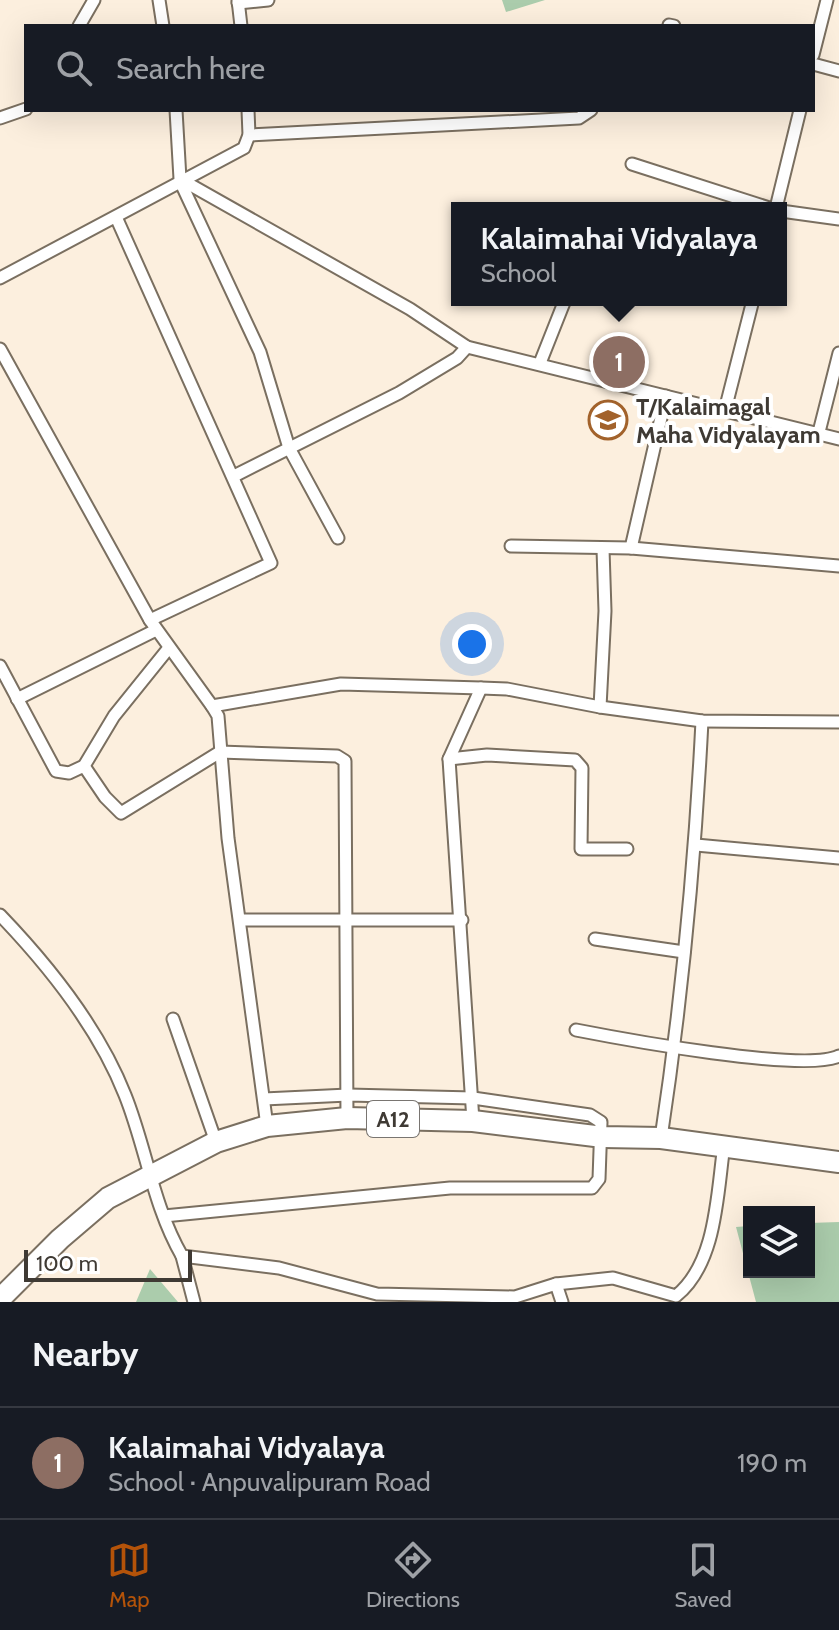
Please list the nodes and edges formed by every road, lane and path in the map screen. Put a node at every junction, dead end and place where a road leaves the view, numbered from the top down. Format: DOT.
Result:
graph roads {
  1 [pos="94,0"];
  2 [pos="159,0"];
  3 [pos="268,0"];
  4 [pos="827,0"];
  5 [pos="238,2"];
  6 [pos="80,24"];
  7 [pos="163,24"];
  8 [pos="241,24"];
  9 [pos="815,47"];
  10 [pos="815,65"];
  11 [pos="839,71"];
  12 [pos="24,110"];
  13 [pos="176,112"];
  14 [pos="248,112"];
  15 [pos="588,112"];
  16 [pos="800,112"];
  17 [pos="0,118"];
  18 [pos="249,135"];
  19 [pos="632,164"];
  20 [pos="180,179"];
  21 [pos="750,202"];
  22 [pos="780,202"];
  23 [pos="787,211"];
  24 [pos="116,217"];
  25 [pos="839,219"];
  26 [pos="0,278"];
  27 [pos="563,306"];
  28 [pos="751,306"];
  29 [pos="467,347"];
  30 [pos="0,349"];
  31 [pos="839,353"];
  32 [pos="540,363"];
  33 [pos="666,396"];
  34 [pos="725,410"];
  35 [pos="819,432"];
  36 [pos="839,439"];
  37 [pos="289,448"];
  38 [pos="234,476"];
  39 [pos="338,538"];
  40 [pos="511,546"];
  41 [pos="631,548"];
  42 [pos="603,549"];
  43 [pos="839,566"];
  44 [pos="153,625"];
  45 [pos="168,649"];
  46 [pos="0,666"];
  47 [pos="481,688"];
  48 [pos="17,699"];
  49 [pos="212,706"];
  50 [pos="600,707"];
  51 [pos="702,721"];
  52 [pos="839,722"];
  53 [pos="220,752"];
  54 [pos="449,759"];
  55 [pos="84,766"];
  56 [pos="696,845"];
  57 [pos="627,849"];
  58 [pos="839,858"];
  59 [pos="0,915"];
  60 [pos="241,920"];
  61 [pos="344,920"];
  62 [pos="462,920"];
  63 [pos="595,939"];
  64 [pos="684,952"];
  65 [pos="173,1019"];
  66 [pos="576,1030"];
  67 [pos="674,1048"];
  68 [pos="839,1056"];
  69 [pos="348,1095"];
  70 [pos="473,1098"];
  71 [pos="264,1099"];
  72 [pos="347,1118"];
  73 [pos="473,1121"];
  74 [pos="267,1126"];
  75 [pos="603,1137"];
  76 [pos="661,1138"];
  77 [pos="216,1142"];
  78 [pos="724,1145"];
  79 [pos="839,1162"];
  80 [pos="150,1175"];
  81 [pos="164,1216"];
  82 [pos="182,1256"];
  83 [pos="556,1284"];
  84 [pos="0,1299"];
  85 [pos="514,1300"];
  86 [pos="194,1302"];
  87 [pos="562,1302"];
  1 -- 6 [label="street"];
  2 -- 7 [label="street"];
  3 -- 5 [label="street"];
  4 -- 9 [label="street"];
  5 -- 8 [label="street"];
  10 -- 11 [label="street"];
  12 -- 17 [label="street"];
  13 -- 20 [label="street"];
  14 -- 18 [label="street"];
  15 -- 18 [label="street"];
  16 -- 22 [label="street"];
  18 -- 20 [label="street"];
  19 -- 21 [label="street"];
  20 -- 24 [label="street"];
  20 -- 29 [label="street"];
  20 -- 37 [label="street"];
  23 -- 25 [label="street"];
  24 -- 26 [label="street"];
  24 -- 38 [label="street"];
  27 -- 32 [label="street"];
  28 -- 34 [label="street"];
  29 -- 32 [label="street"];
  29 -- 37 [label="street"];
  30 -- 44 [label="street"];
  31 -- 35 [label="street"];
  32 -- 33 [label="street"];
  33 -- 34 [label="street"];
  33 -- 41 [label="street"];
  34 -- 35 [label="street"];
  35 -- 36 [label="street"];
  37 -- 38 [label="street"];
  37 -- 39 [label="street"];
  38 -- 44 [label="street"];
  40 -- 42 [label="street"];
  41 -- 42 [label="street"];
  41 -- 43 [label="street"];
  42 -- 50 [label="street"];
  44 -- 45 [label="street"];
  44 -- 48 [label="street"];
  45 -- 49 [label="street"];
  45 -- 55 [label="street"];
  46 -- 48 [label="street"];
  47 -- 49 [label="street"];
  47 -- 50 [label="street"];
  47 -- 54 [label="street"];
  48 -- 55 [label="street"];
  49 -- 53 [label="street"];
  50 -- 51 [label="street"];
  51 -- 52 [label="street"];
  51 -- 56 [label="street"];
  53 -- 55 [label="street"];
  53 -- 60 [label="street"];
  53 -- 61 [label="street"];
  54 -- 57 [label="street"];
  54 -- 62 [label="street"];
  56 -- 58 [label="street"];
  56 -- 64 [label="street"];
  59 -- 80 [label="street"];
  60 -- 61 [label="street"];
  60 -- 71 [label="street"];
  61 -- 62 [label="street"];
  61 -- 69 [label="street"];
  62 -- 70 [label="street"];
  63 -- 64 [label="street"];
  64 -- 67 [label="street"];
  65 -- 77 [label="street"];
  66 -- 67 [label="street"];
  67 -- 68 [label="street"];
  67 -- 76 [label="street"];
  69 -- 70 [label="street"];
  69 -- 71 [label="street"];
  69 -- 72 [label="street"];
  70 -- 73 [label="street"];
  70 -- 75 [label="street"];
  71 -- 74 [label="street"];
  72 -- 73 [label="highway, A12"];
  72 -- 74 [label="highway, A12"];
  73 -- 75 [label="highway, A12"];
  74 -- 77 [label="highway, A12"];
  75 -- 76 [label="highway, A12"];
  75 -- 81 [label="street"];
  76 -- 78 [label="highway, A12"];
  77 -- 80 [label="highway, A12"];
  78 -- 79 [label="highway, A12"];
  78 -- 83 [label="street"];
  80 -- 81 [label="street"];
  80 -- 84 [label="highway, A12"];
  81 -- 82 [label="street"];
  82 -- 85 [label="street"];
  82 -- 86 [label="street"];
  83 -- 85 [label="street"];
  83 -- 87 [label="street"];
}
